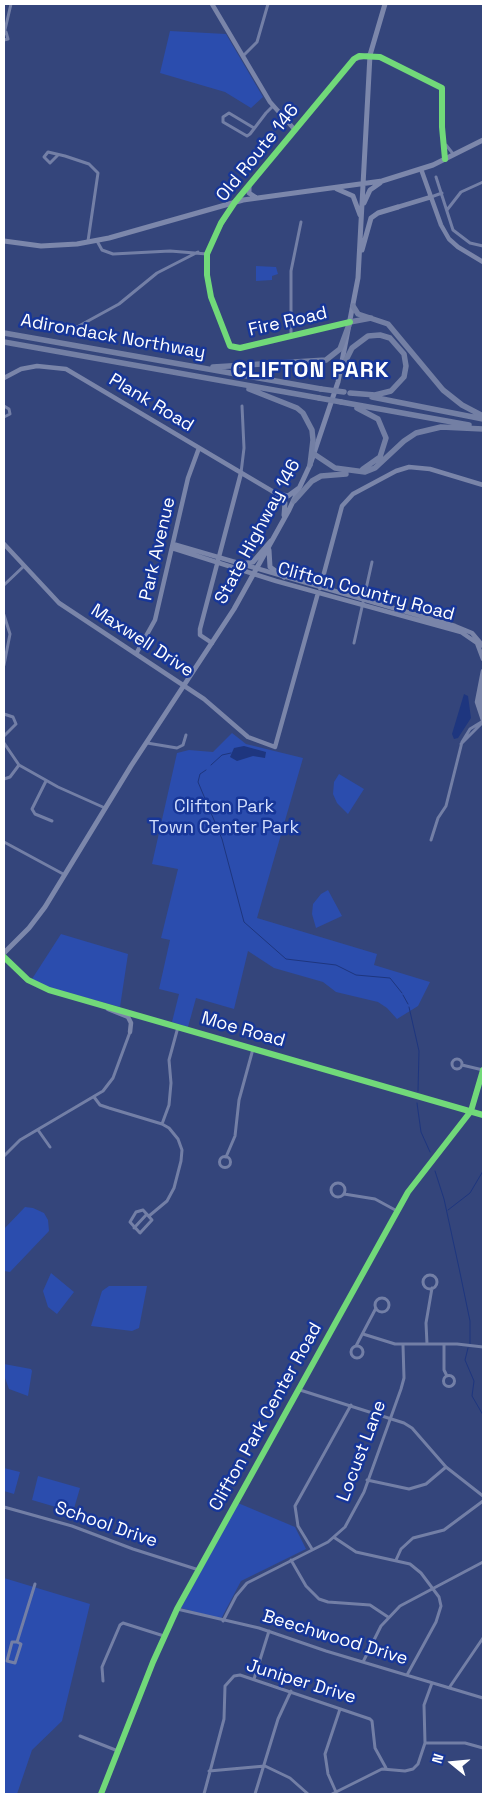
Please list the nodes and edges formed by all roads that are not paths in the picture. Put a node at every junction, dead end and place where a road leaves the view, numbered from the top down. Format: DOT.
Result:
graph roads {
  1 [pos="11,4"];
  2 [pos="212,4"];
  3 [pos="268,4"];
  4 [pos="385,4"];
  5 [pos="5,33"];
  6 [pos="4,40"];
  7 [pos="370,55"];
  8 [pos="243,56"];
  9 [pos="273,106"];
  10 [pos="254,128"];
  11 [pos="295,130"];
  12 [pos="483,140"];
  13 [pos="445,142"];
  14 [pos="58,155"];
  15 [pos="454,155"];
  16 [pos="445,159"];
  17 [pos="421,169"];
  18 [pos="436,177"];
  19 [pos="382,181"];
  20 [pos="483,182"];
  21 [pos="363,184"];
  22 [pos="249,186"];
  23 [pos="331,188"];
  24 [pos="442,193"];
  25 [pos="431,197"];
  26 [pos="256,198"];
  27 [pos="235,202"];
  28 [pos="362,205"];
  29 [pos="398,207"];
  30 [pos="447,210"];
  31 [pos="301,222"];
  32 [pos="362,223"];
  33 [pos="4,240"];
  34 [pos="97,241"];
  35 [pos="88,242"];
  36 [pos="483,246"];
  37 [pos="198,252"];
  38 [pos="207,254"];
  39 [pos="361,256"];
  40 [pos="483,262"];
  41 [pos="353,306"];
  42 [pos="371,318"];
  43 [pos="350,322"];
  44 [pos="77,327"];
  45 [pos="4,333"];
  46 [pos="291,336"];
  47 [pos="4,342"];
  48 [pos="233,348"];
  49 [pos="186,366"];
  50 [pos="340,372"];
  51 [pos="4,378"];
  52 [pos="241,384"];
  53 [pos="347,393"];
  54 [pos="354,405"];
  55 [pos="4,406"];
  56 [pos="242,406"];
  57 [pos="4,417"];
  58 [pos="483,417"];
  59 [pos="483,428"];
  60 [pos="198,447"];
  61 [pos="315,452"];
  62 [pos="310,465"];
  63 [pos="365,472"];
  64 [pos="241,473"];
  65 [pos="483,485"];
  66 [pos="300,488"];
  67 [pos="277,494"];
  68 [pos="294,501"];
  69 [pos="282,523"];
  70 [pos="273,539"];
  71 [pos="4,544"];
  72 [pos="173,546"];
  73 [pos="269,547"];
  74 [pos="217,559"];
  75 [pos="372,562"];
  76 [pos="241,564"];
  77 [pos="24,566"];
  78 [pos="255,572"];
  79 [pos="322,573"];
  80 [pos="284,577"];
  81 [pos="4,585"];
  82 [pos="308,587"];
  83 [pos="319,591"];
  84 [pos="363,603"];
  85 [pos="4,615"];
  86 [pos="212,643"];
  87 [pos="354,644"];
  88 [pos="483,646"];
  89 [pos="136,654"];
  90 [pos="483,659"];
  91 [pos="4,664"];
  92 [pos="483,671"];
  93 [pos="184,685"];
  94 [pos="483,686"];
  95 [pos="483,712"];
  96 [pos="4,714"];
  97 [pos="483,721"];
  98 [pos="186,735"];
  99 [pos="4,736"];
  100 [pos="146,742"];
  101 [pos="4,743"];
  102 [pos="19,765"];
  103 [pos="4,779"];
  104 [pos="46,781"];
  105 [pos="105,808"];
  106 [pos="52,821"];
  107 [pos="431,840"];
  108 [pos="4,842"];
  109 [pos="65,875"];
  110 [pos="4,952"];
  111 [pos="4,957"];
  112 [pos="103,1006"];
  113 [pos="136,1015"];
  114 [pos="178,1027"];
  115 [pos="130,1032"];
  116 [pos="253,1048"];
  117 [pos="462,1065"];
  118 [pos="483,1070"];
  119 [pos="94,1097"];
  120 [pos="470,1111"];
  121 [pos="483,1115"];
  122 [pos="162,1124"];
  123 [pos="38,1130"];
  124 [pos="50,1147"];
  125 [pos="4,1156"];
  126 [pos="226,1157"];
  127 [pos="344,1194"];
  128 [pos="397,1211"];
  129 [pos="148,1215"];
  130 [pos="134,1228"];
  131 [pos="432,1288"];
  132 [pos="376,1308"];
  133 [pos="363,1334"];
  134 [pos="427,1344"];
  135 [pos="403,1345"];
  136 [pos="444,1345"];
  137 [pos="356,1346"];
  138 [pos="483,1347"];
  139 [pos="447,1376"];
  140 [pos="300,1390"];
  141 [pos="351,1405"];
  142 [pos="390,1418"];
  143 [pos="446,1467"];
  144 [pos="367,1480"];
  145 [pos="483,1496"];
  146 [pos="483,1501"];
  147 [pos="4,1507"];
  148 [pos="335,1538"];
  149 [pos="312,1550"];
  150 [pos="291,1560"];
  151 [pos="396,1560"];
  152 [pos="483,1562"];
  153 [pos="199,1570"];
  154 [pos="34,1584"];
  155 [pos="433,1587"];
  156 [pos="177,1609"];
  157 [pos="388,1617"];
  158 [pos="223,1621"];
  159 [pos="269,1631"];
  160 [pos="164,1636"];
  161 [pos="483,1638"];
  162 [pos="17,1642"];
  163 [pos="362,1662"];
  164 [pos="407,1676"];
  165 [pos="254,1679"];
  166 [pos="103,1681"];
  167 [pos="432,1683"];
  168 [pos="448,1688"];
  169 [pos="291,1692"];
  170 [pos="483,1698"];
  171 [pos="340,1709"];
  172 [pos="80,1736"];
  173 [pos="425,1743"];
  174 [pos="483,1748"];
  175 [pos="118,1751"];
  176 [pos="265,1766"];
  177 [pos="386,1768"];
  178 [pos="209,1772"];
  179 [pos="336,1792"];
  180 [pos="100,1794"];
  181 [pos="204,1794"];
  182 [pos="255,1794"];
  183 [pos="308,1794"];
  184 [pos="332,1794"];
  1 -- 5 [label="street"];
  2 -- 8 [label="street"];
  3 -- 8 [label="street"];
  4 -- 7 [label="main road, State Highway 146"];
  5 -- 6 [label="street"];
  7 -- 11 [label="street, Old Route 146"];
  7 -- 13 [label="street"];
  7 -- 21 [label="main road, State Highway 146"];
  8 -- 9 [label="street"];
  9 -- 10 [label="street"];
  9 -- 11 [label="street"];
  10 -- 10 [label="street"];
  11 -- 22 [label="street, Old Route 146"];
  12 -- 15 [label="main road"];
  13 -- 15 [label="street"];
  13 -- 16 [label="street"];
  14 -- 35 [label="street"];
  15 -- 16 [label="main road"];
  16 -- 17 [label="main road"];
  17 -- 19 [label="main road"];
  17 -- 25 [label="street"];
  18 -- 24 [label="street"];
  19 -- 21 [label="main road"];
  19 -- 28 [label="main road"];
  20 -- 30 [label="street"];
  21 -- 23 [label="main road"];
  21 -- 28 [label="main road, State Highway 146"];
  22 -- 26 [label="main road"];
  22 -- 27 [label="street, Old Route 146"];
  23 -- 26 [label="main road"];
  23 -- 32 [label="main road"];
  24 -- 25 [label="street"];
  24 -- 30 [label="street"];
  25 -- 29 [label="street"];
  25 -- 40 [label="street"];
  26 -- 27 [label="main road"];
  27 -- 34 [label="main road"];
  27 -- 38 [label="street, Old Route 146"];
  28 -- 32 [label="main road, State Highway 146"];
  29 -- 39 [label="main road"];
  30 -- 36 [label="street"];
  31 -- 46 [label="street"];
  32 -- 39 [label="main road, State Highway 146"];
  33 -- 35 [label="main road"];
  34 -- 35 [label="main road"];
  34 -- 37 [label="street"];
  37 -- 38 [label="street"];
  37 -- 44 [label="street"];
  38 -- 48 [label="street, Old Route 146"];
  39 -- 41 [label="main road, State Highway 146"];
  41 -- 42 [label="highway"];
  41 -- 43 [label="main road, State Highway 146"];
  42 -- 43 [label="highway"];
  42 -- 58 [label="highway"];
  43 -- 46 [label="street, Fire Road"];
  43 -- 49 [label="highway"];
  43 -- 50 [label="main road, State Highway 146"];
  45 -- 49 [label="highway, Adirondack Northway"];
  46 -- 48 [label="street, Fire Road"];
  47 -- 52 [label="highway, Adirondack Northway"];
  49 -- 53 [label="highway, Adirondack Northway, bridge"];
  50 -- 53 [label="highway"];
  50 -- 61 [label="main road, State Highway 146"];
  51 -- 60 [label="street, Plank Road"];
  52 -- 54 [label="highway, Adirondack Northway, bridge"];
  52 -- 62 [label="highway"];
  53 -- 58 [label="highway, Adirondack Northway"];
  54 -- 59 [label="highway, Adirondack Northway"];
  54 -- 61 [label="highway"];
  55 -- 57 [label="street"];
  56 -- 64 [label="street"];
  59 -- 63 [label="highway"];
  60 -- 64 [label="street, Plank Road"];
  60 -- 72 [label="street, Park Avenue"];
  61 -- 62 [label="main road, State Highway 146"];
  61 -- 63 [label="highway"];
  62 -- 66 [label="main road, State Highway 146"];
  63 -- 68 [label="highway"];
  64 -- 67 [label="street, Plank Road"];
  64 -- 74 [label="street"];
  65 -- 79 [label="street"];
  66 -- 67 [label="main road"];
  66 -- 68 [label="main road, State Highway 146"];
  67 -- 69 [label="main road"];
  68 -- 69 [label="main road, State Highway 146"];
  69 -- 70 [label="main road, State Highway 146"];
  70 -- 73 [label="main road, State Highway 146"];
  70 -- 76 [label="main road"];
  71 -- 77 [label="street, Maxwell Drive"];
  72 -- 74 [label="street, Clifton Country Road"];
  72 -- 89 [label="street, Park Avenue"];
  73 -- 78 [label="main road, State Highway 146"];
  73 -- 80 [label="main road"];
  74 -- 76 [label="street, Clifton Country Road"];
  74 -- 78 [label="street, Clifton Country Road"];
  74 -- 86 [label="street"];
  75 -- 84 [label="street"];
  76 -- 78 [label="street, Clifton Country Road"];
  77 -- 81 [label="street"];
  77 -- 89 [label="street, Maxwell Drive"];
  78 -- 80 [label="street, Clifton Country Road"];
  78 -- 82 [label="street, Clifton Country Road"];
  78 -- 86 [label="main road, State Highway 146"];
  79 -- 82 [label="street"];
  79 -- 83 [label="street"];
  80 -- 82 [label="street, Clifton Country Road"];
  82 -- 83 [label="street, Clifton Country Road"];
  83 -- 84 [label="street, Clifton Country Road"];
  83 -- 93 [label="street, Maxwell Drive"];
  84 -- 87 [label="street"];
  84 -- 88 [label="street, Clifton Country Road"];
  84 -- 90 [label="street, Clifton Country Road"];
  85 -- 91 [label="street"];
  86 -- 93 [label="main road, State Highway 146"];
  89 -- 93 [label="street, Maxwell Drive"];
  92 -- 97 [label="street"];
  93 -- 100 [label="main road, State Highway 146"];
  94 -- 95 [label="street"];
  96 -- 99 [label="street"];
  97 -- 107 [label="street"];
  98 -- 100 [label="street"];
  100 -- 105 [label="main road, State Highway 146"];
  101 -- 102 [label="street"];
  102 -- 103 [label="street"];
  102 -- 104 [label="street"];
  104 -- 105 [label="street"];
  104 -- 106 [label="street"];
  105 -- 109 [label="main road, State Highway 146"];
  108 -- 109 [label="street"];
  109 -- 110 [label="main road, State Highway 146"];
  111 -- 112 [label="street, Moe Road"];
  112 -- 113 [label="street, Moe Road"];
  112 -- 115 [label="street"];
  113 -- 114 [label="street, Moe Road"];
  113 -- 115 [label="street"];
  114 -- 116 [label="street, Moe Road"];
  114 -- 122 [label="street"];
  115 -- 119 [label="street"];
  116 -- 120 [label="street, Moe Road"];
  116 -- 126 [label="street"];
  117 -- 118 [label="street"];
  118 -- 120 [label="street, Clifton Park Center Road"];
  119 -- 122 [label="street"];
  119 -- 123 [label="street"];
  120 -- 121 [label="street, Moe Road"];
  120 -- 128 [label="street, Clifton Park Center Road"];
  122 -- 129 [label="street"];
  123 -- 124 [label="street"];
  123 -- 125 [label="street"];
  127 -- 127 [label="street"];
  127 -- 128 [label="street"];
  128 -- 140 [label="street, Clifton Park Center Road"];
  129 -- 130 [label="street"];
  129 -- 130 [label="street"];
  129 -- 130 [label="street"];
  131 -- 131 [label="street"];
  131 -- 134 [label="street"];
  132 -- 132 [label="street"];
  132 -- 133 [label="street"];
  133 -- 135 [label="street"];
  133 -- 137 [label="street"];
  134 -- 135 [label="street"];
  134 -- 136 [label="street"];
  135 -- 142 [label="street, Locust Lane"];
  136 -- 138 [label="street"];
  136 -- 139 [label="street"];
  137 -- 137 [label="street"];
  140 -- 141 [label="street"];
  140 -- 153 [label="street, Clifton Park Center Road"];
  141 -- 142 [label="street"];
  141 -- 149 [label="street"];
  142 -- 143 [label="street"];
  142 -- 144 [label="street, Locust Lane"];
  143 -- 144 [label="street"];
  143 -- 145 [label="street"];
  144 -- 148 [label="street, Locust Lane"];
  146 -- 151 [label="street"];
  147 -- 153 [label="street, School Drive"];
  148 -- 149 [label="street, Locust Lane"];
  148 -- 151 [label="street"];
  149 -- 150 [label="street, Locust Lane"];
  150 -- 157 [label="street"];
  150 -- 158 [label="street, Locust Lane"];
  151 -- 155 [label="street"];
  152 -- 155 [label="street"];
  153 -- 156 [label="street, Clifton Park Center Road"];
  154 -- 162 [label="street"];
  155 -- 157 [label="street"];
  155 -- 164 [label="street"];
  156 -- 158 [label="street, Beechwood Drive"];
  156 -- 160 [label="street, Clifton Park Center Road"];
  157 -- 163 [label="street"];
  158 -- 159 [label="street, Beechwood Drive"];
  159 -- 163 [label="street, Beechwood Drive"];
  159 -- 165 [label="street"];
  160 -- 166 [label="street"];
  160 -- 175 [label="street, Clifton Park Center Road"];
  161 -- 168 [label="street"];
  162 -- 162 [label="street"];
  163 -- 164 [label="street, Beechwood Drive"];
  164 -- 167 [label="street, Beechwood Drive"];
  165 -- 169 [label="street, Juniper Drive"];
  165 -- 178 [label="street, Juniper Drive"];
  167 -- 168 [label="street, Beechwood Drive"];
  167 -- 173 [label="street"];
  168 -- 170 [label="street, Beechwood Drive"];
  169 -- 171 [label="street, Juniper Drive"];
  169 -- 176 [label="street"];
  171 -- 177 [label="street, Juniper Drive"];
  171 -- 179 [label="street"];
  172 -- 175 [label="street"];
  173 -- 174 [label="street"];
  173 -- 177 [label="street"];
  175 -- 180 [label="street, Clifton Park Center Road"];
  176 -- 178 [label="street"];
  176 -- 182 [label="street"];
  176 -- 183 [label="street"];
  177 -- 179 [label="street"];
  178 -- 181 [label="street, Juniper Drive"];
  179 -- 184 [label="street"];
}
